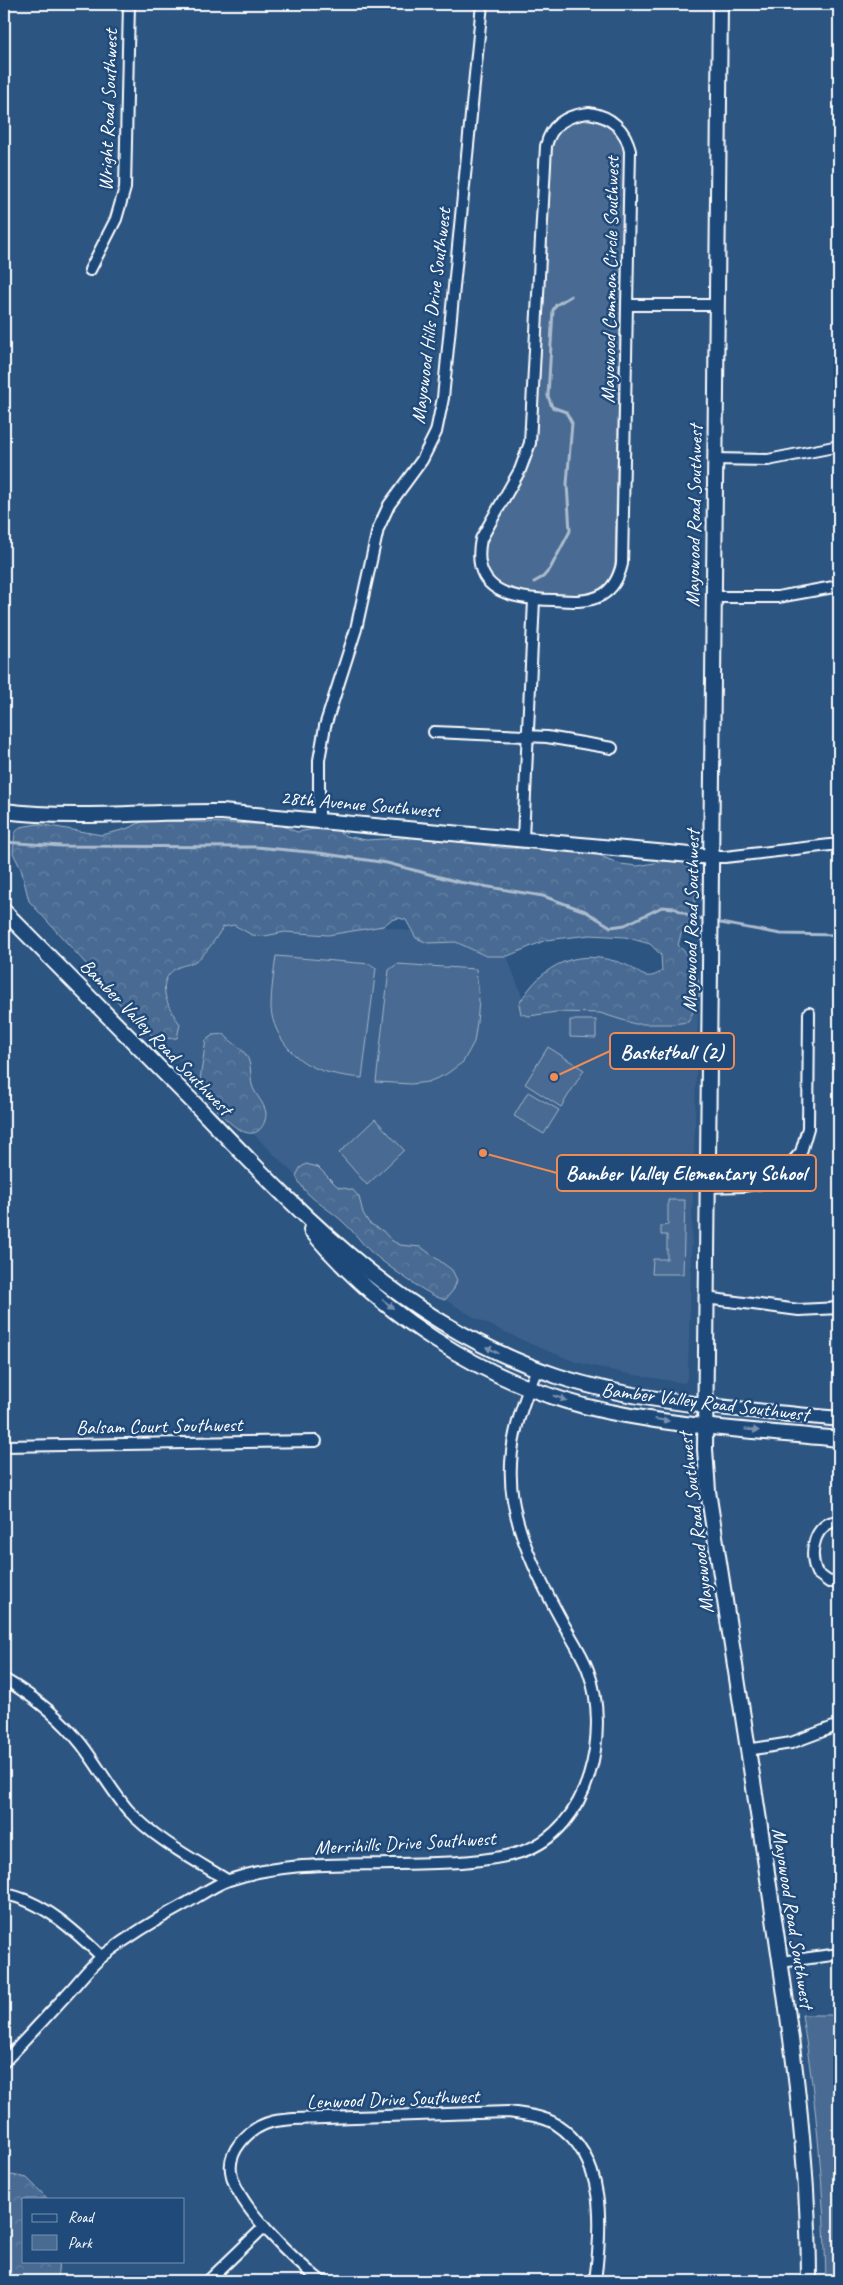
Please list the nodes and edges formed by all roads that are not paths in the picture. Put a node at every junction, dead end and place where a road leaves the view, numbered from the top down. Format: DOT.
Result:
graph roads {
  1 [pos="129,4"];
  2 [pos="482,4"];
  3 [pos="720,4"];
  4 [pos="90,270"];
  5 [pos="627,304"];
  6 [pos="717,305"];
  7 [pos="839,446"];
  8 [pos="714,460"];
  9 [pos="839,586"];
  10 [pos="713,597"];
  11 [pos="534,600"];
  12 [pos="434,732"];
  13 [pos="527,736"];
  14 [pos="612,748"];
  15 [pos="4,811"];
  16 [pos="319,820"];
  17 [pos="523,838"];
  18 [pos="839,844"];
  19 [pos="712,857"];
  20 [pos="4,911"];
  21 [pos="809,1013"];
  22 [pos="706,1186"];
  23 [pos="280,1192"];
  24 [pos="705,1298"];
  25 [pos="839,1308"];
  26 [pos="537,1369"];
  27 [pos="529,1388"];
  28 [pos="704,1404"];
  29 [pos="839,1419"];
  30 [pos="704,1425"];
  31 [pos="839,1439"];
  32 [pos="316,1441"];
  33 [pos="4,1446"];
  34 [pos="839,1520"];
  35 [pos="839,1581"];
  36 [pos="4,1679"];
  37 [pos="839,1725"];
  38 [pos="748,1750"];
  39 [pos="227,1880"];
  40 [pos="4,1894"];
  41 [pos="839,1954"];
  42 [pos="102,1957"];
  43 [pos="781,1962"];
  44 [pos="4,2062"];
  45 [pos="264,2227"];
  46 [pos="208,2281"];
  47 [pos="321,2281"];
  48 [pos="595,2281"];
  49 [pos="809,2281"];
  1 -- 4 [label="street, Wright Road Southwest"];
  2 -- 16 [label="street, Mayowood Hills Drive Southwest"];
  3 -- 6 [label="street, Mayowood Road Southwest"];
  5 -- 6 [label="street"];
  5 -- 11 [label="street, Mayowood Common Circle Southwest"];
  5 -- 11 [label="street, Mayowood Common Circle Southwest"];
  6 -- 8 [label="street, Mayowood Road Southwest"];
  7 -- 8 [label="street"];
  8 -- 10 [label="street, Mayowood Road Southwest"];
  9 -- 10 [label="street"];
  10 -- 19 [label="street, Mayowood Road Southwest"];
  11 -- 13 [label="street"];
  12 -- 13 [label="street"];
  13 -- 14 [label="street"];
  13 -- 17 [label="street"];
  15 -- 16 [label="street, 28th Avenue Southwest"];
  16 -- 17 [label="street, 28th Avenue Southwest"];
  17 -- 19 [label="street, 28th Avenue Southwest"];
  18 -- 19 [label="street"];
  19 -- 22 [label="street, Mayowood Road Southwest"];
  20 -- 23 [label="street, Bamber Valley Road Southwest"];
  21 -- 22 [label="street"];
  22 -- 24 [label="street, Mayowood Road Southwest"];
  26 -- 23 [label="street, Bamber Valley Road Southwest, one-way"];
  23 -- 27 [label="street, Bamber Valley Road Southwest, one-way"];
  24 -- 25 [label="street"];
  24 -- 28 [label="street, Mayowood Road Southwest"];
  26 -- 27 [label="street, Merrihills Drive Southwest"];
  26 -- 28 [label="street, Bamber Valley Road Southwest"];
  27 -- 30 [label="street, Bamber Valley Road Southwest, one-way"];
  27 -- 39 [label="street, Merrihills Drive Southwest"];
  28 -- 29 [label="street, Bamber Valley Road Southwest"];
  28 -- 30 [label="street, Mayowood Road Southwest"];
  30 -- 31 [label="street, Bamber Valley Road Southwest, one-way"];
  30 -- 38 [label="street, Mayowood Road Southwest"];
  32 -- 33 [label="street, Balsam Court Southwest"];
  34 -- 35 [label="street"];
  36 -- 39 [label="street"];
  37 -- 38 [label="street"];
  38 -- 43 [label="street, Mayowood Road Southwest"];
  39 -- 42 [label="street, Merrihills Drive Southwest"];
  40 -- 42 [label="street"];
  41 -- 43 [label="street"];
  42 -- 44 [label="street, Merrihills Drive Southwest"];
  43 -- 49 [label="street, Mayowood Road Southwest"];
  45 -- 46 [label="street"];
  45 -- 47 [label="street, Lenwood Drive Southwest"];
  45 -- 48 [label="street, Lenwood Drive Southwest"];
}
